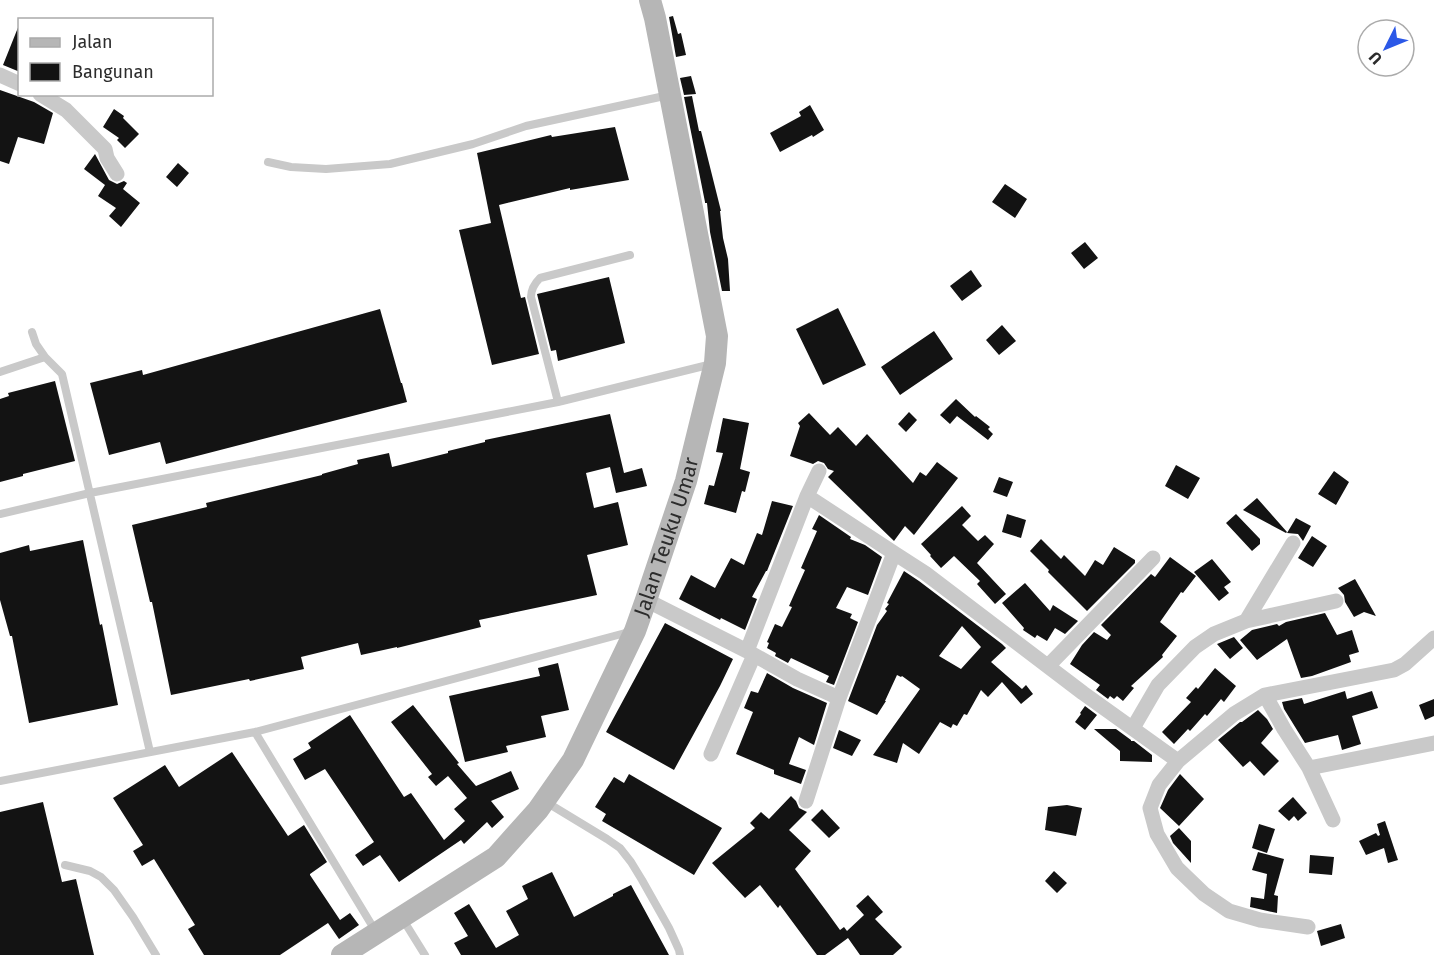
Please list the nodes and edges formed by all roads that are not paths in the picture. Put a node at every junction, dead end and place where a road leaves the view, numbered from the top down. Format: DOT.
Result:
graph roads {
  1 [pos="650,0"];
  2 [pos="0,75"];
  3 [pos="18,83"];
  4 [pos="670,95"];
  5 [pos="43,96"];
  6 [pos="268,162"];
  7 [pos="117,174"];
  8 [pos="630,255"];
  9 [pos="32,332"];
  10 [pos="45,357"];
  11 [pos="715,363"];
  12 [pos="0,372"];
  13 [pos="558,402"];
  14 [pos="819,471"];
  15 [pos="90,493"];
  16 [pos="807,496"];
  17 [pos="0,514"];
  18 [pos="1293,543"];
  19 [pos="894,553"];
  20 [pos="1153,558"];
  21 [pos="646,600"];
  22 [pos="1336,601"];
  23 [pos="1246,621"];
  24 [pos="635,631"];
  25 [pos="1434,638"];
  26 [pos="751,653"];
  27 [pos="1048,666"];
  28 [pos="1265,695"];
  29 [pos="839,698"];
  30 [pos="1133,728"];
  31 [pos="255,732"];
  32 [pos="1434,743"];
  33 [pos="150,752"];
  34 [pos="711,754"];
  35 [pos="1178,761"];
  36 [pos="1309,768"];
  37 [pos="0,781"];
  38 [pos="544,801"];
  39 [pos="806,801"];
  40 [pos="1333,820"];
  41 [pos="65,865"];
  42 [pos="402,917"];
  43 [pos="1308,927"];
  44 [pos="377,933"];
  45 [pos="156,955"];
  46 [pos="342,955"];
  47 [pos="425,955"];
  48 [pos="680,955"];
  1 -- 4 [label="main road, Jalan Teuku Umar"];
  2 -- 3 [label="street"];
  4 -- 6 [label="lane"];
  4 -- 11 [label="main road, Jalan Teuku Umar"];
  5 -- 7 [label="street"];
  8 -- 13 [label="lane"];
  9 -- 10 [label="lane"];
  10 -- 12 [label="lane"];
  10 -- 15 [label="lane"];
  11 -- 13 [label="lane"];
  11 -- 21 [label="main road, Jalan Teuku Umar"];
  13 -- 15 [label="lane"];
  14 -- 16 [label="street"];
  15 -- 17 [label="lane"];
  15 -- 33 [label="lane"];
  16 -- 19 [label="street"];
  16 -- 26 [label="street"];
  18 -- 23 [label="street"];
  19 -- 27 [label="street"];
  19 -- 29 [label="street"];
  20 -- 27 [label="street"];
  21 -- 24 [label="main road, Jalan Teuku Umar"];
  21 -- 26 [label="street"];
  22 -- 23 [label="street"];
  23 -- 30 [label="street"];
  24 -- 31 [label="lane"];
  24 -- 38 [label="main road, Jalan Teuku Umar"];
  25 -- 28 [label="street"];
  26 -- 29 [label="street"];
  26 -- 34 [label="street"];
  27 -- 30 [label="street"];
  28 -- 35 [label="street"];
  28 -- 36 [label="street"];
  29 -- 39 [label="street"];
  30 -- 35 [label="street"];
  31 -- 33 [label="lane"];
  31 -- 44 [label="lane"];
  32 -- 36 [label="street"];
  33 -- 37 [label="lane"];
  35 -- 43 [label="street"];
  36 -- 40 [label="street"];
  38 -- 42 [label="main road, Jalan Teuku Umar"];
  38 -- 48 [label="lane"];
  41 -- 45 [label="lane"];
  42 -- 44 [label="main road, Jalan Teuku Umar"];
  42 -- 47 [label="lane"];
  44 -- 46 [label="main road, Jalan Teuku Umar"];
}
